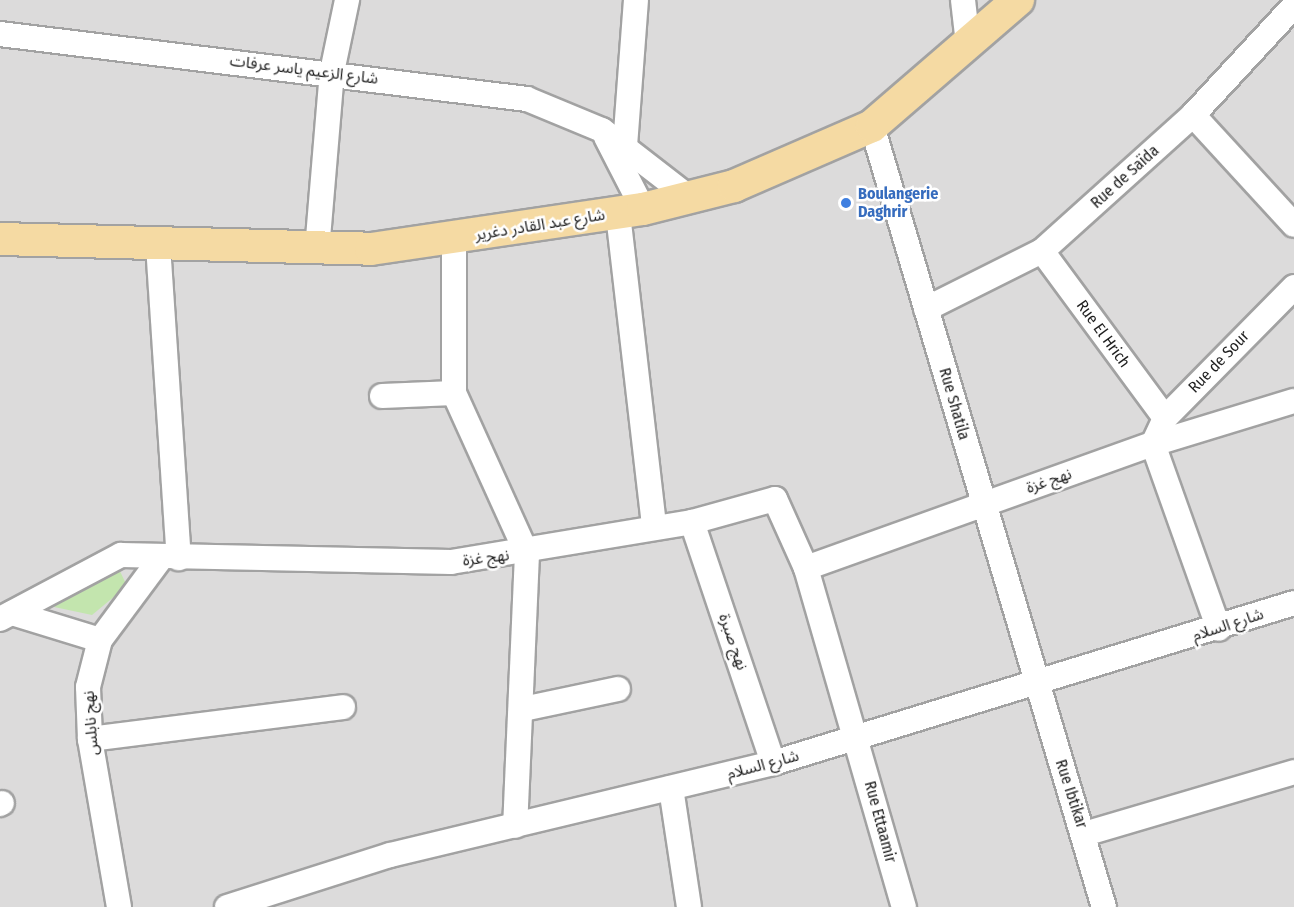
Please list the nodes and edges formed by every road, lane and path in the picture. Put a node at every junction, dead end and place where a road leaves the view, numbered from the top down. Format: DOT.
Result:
graph roads {
  1 [pos="347,0"];
  2 [pos="636,0"];
  3 [pos="963,0"];
  4 [pos="1018,0"];
  5 [pos="1294,6"];
  6 [pos="0,34"];
  7 [pos="968,44"];
  8 [pos="332,72"];
  9 [pos="1193,115"];
  10 [pos="872,126"];
  11 [pos="602,130"];
  12 [pos="625,146"];
  13 [pos="690,198"];
  14 [pos="631,211"];
  15 [pos="1294,225"];
  16 [pos="454,238"];
  17 [pos="0,239"];
  18 [pos="158,245"];
  19 [pos="317,250"];
  20 [pos="1042,251"];
  21 [pos="1294,287"];
  22 [pos="926,309"];
  23 [pos="454,393"];
  24 [pos="382,396"];
  25 [pos="1294,401"];
  26 [pos="1165,418"];
  27 [pos="1153,444"];
  28 [pos="983,504"];
  29 [pos="782,506"];
  30 [pos="692,522"];
  31 [pos="654,526"];
  32 [pos="527,554"];
  33 [pos="170,558"];
  34 [pos="806,568"];
  35 [pos="1294,603"];
  36 [pos="6,616"];
  37 [pos="1219,630"];
  38 [pos="100,640"];
  39 [pos="1035,682"];
  40 [pos="618,689"];
  41 [pos="343,707"];
  42 [pos="522,710"];
  43 [pos="857,738"];
  44 [pos="90,739"];
  45 [pos="773,763"];
  46 [pos="1294,772"];
  47 [pos="671,788"];
  48 [pos="515,826"];
  49 [pos="1084,834"];
  50 [pos="284,899"];
  51 [pos="119,907"];
  52 [pos="226,907"];
  53 [pos="689,907"];
  54 [pos="904,907"];
  55 [pos="1104,907"];
  1 -- 8 [label="street"];
  2 -- 12 [label="street"];
  3 -- 7 [label="street"];
  4 -- 7 [label="main road, شارع عبد القادر دغرير"];
  5 -- 9 [label="street, Rue de Saïda"];
  6 -- 8 [label="street, شارع الزعيم ياسر عرفات"];
  7 -- 10 [label="main road, شارع عبد القادر دغرير"];
  8 -- 11 [label="street, شارع الزعيم ياسر عرفات"];
  8 -- 19 [label="street"];
  9 -- 15 [label="street"];
  9 -- 20 [label="street, Rue de Saïda"];
  10 -- 13 [label="main road, شارع عبد القادر دغرير"];
  10 -- 22 [label="street, Rue Shatila"];
  11 -- 12 [label="street, شارع الزعيم ياسر عرفات"];
  11 -- 14 [label="street"];
  12 -- 13 [label="street, شارع الزعيم ياسر عرفات"];
  13 -- 14 [label="main road, شارع عبد القادر دغرير"];
  14 -- 16 [label="main road, شارع عبد القادر دغرير"];
  14 -- 31 [label="street"];
  16 -- 19 [label="main road, شارع عبد القادر دغرير"];
  16 -- 23 [label="street"];
  17 -- 18 [label="main road, شارع عبد القادر دغرير"];
  18 -- 19 [label="main road, شارع عبد القادر دغرير"];
  18 -- 33 [label="street"];
  20 -- 22 [label="street, Rue de Saïda"];
  20 -- 26 [label="street, Rue El Hrich"];
  21 -- 26 [label="street, Rue de Sour"];
  22 -- 28 [label="street, Rue Shatila"];
  23 -- 24 [label="street"];
  23 -- 32 [label="street"];
  25 -- 27 [label="street, نهج غزة"];
  26 -- 27 [label="street, Rue de Sour"];
  27 -- 28 [label="street, نهج غزة"];
  27 -- 37 [label="street"];
  28 -- 34 [label="street, نهج غزة"];
  28 -- 39 [label="street, Rue Shatila"];
  29 -- 30 [label="street, نهج غزة"];
  29 -- 34 [label="street, Rue Ettaamir"];
  30 -- 31 [label="street, نهج غزة"];
  30 -- 45 [label="street, نهج صبرة"];
  31 -- 32 [label="street, نهج غزة"];
  32 -- 33 [label="street, نهج غزة"];
  32 -- 42 [label="street"];
  33 -- 36 [label="street, نهج غزة"];
  33 -- 38 [label="street, نهج نابلس"];
  34 -- 43 [label="street, Rue Ettaamir"];
  35 -- 37 [label="street, شارع السلام"];
  36 -- 38 [label="street"];
  37 -- 39 [label="street, شارع السلام"];
  38 -- 44 [label="street, نهج نابلس"];
  39 -- 43 [label="street, شارع السلام"];
  39 -- 49 [label="street, Rue Ibtikar"];
  40 -- 42 [label="street"];
  41 -- 44 [label="street"];
  42 -- 48 [label="street"];
  43 -- 45 [label="street, شارع السلام"];
  43 -- 54 [label="street, Rue Ettaamir"];
  44 -- 51 [label="street, نهج نابلس"];
  45 -- 47 [label="street, شارع السلام"];
  46 -- 49 [label="street"];
  47 -- 48 [label="street, شارع السلام"];
  47 -- 53 [label="street"];
  48 -- 50 [label="street, شارع السلام"];
  49 -- 55 [label="street, Rue Ibtikar"];
  50 -- 52 [label="street, شارع السلام"];
}
